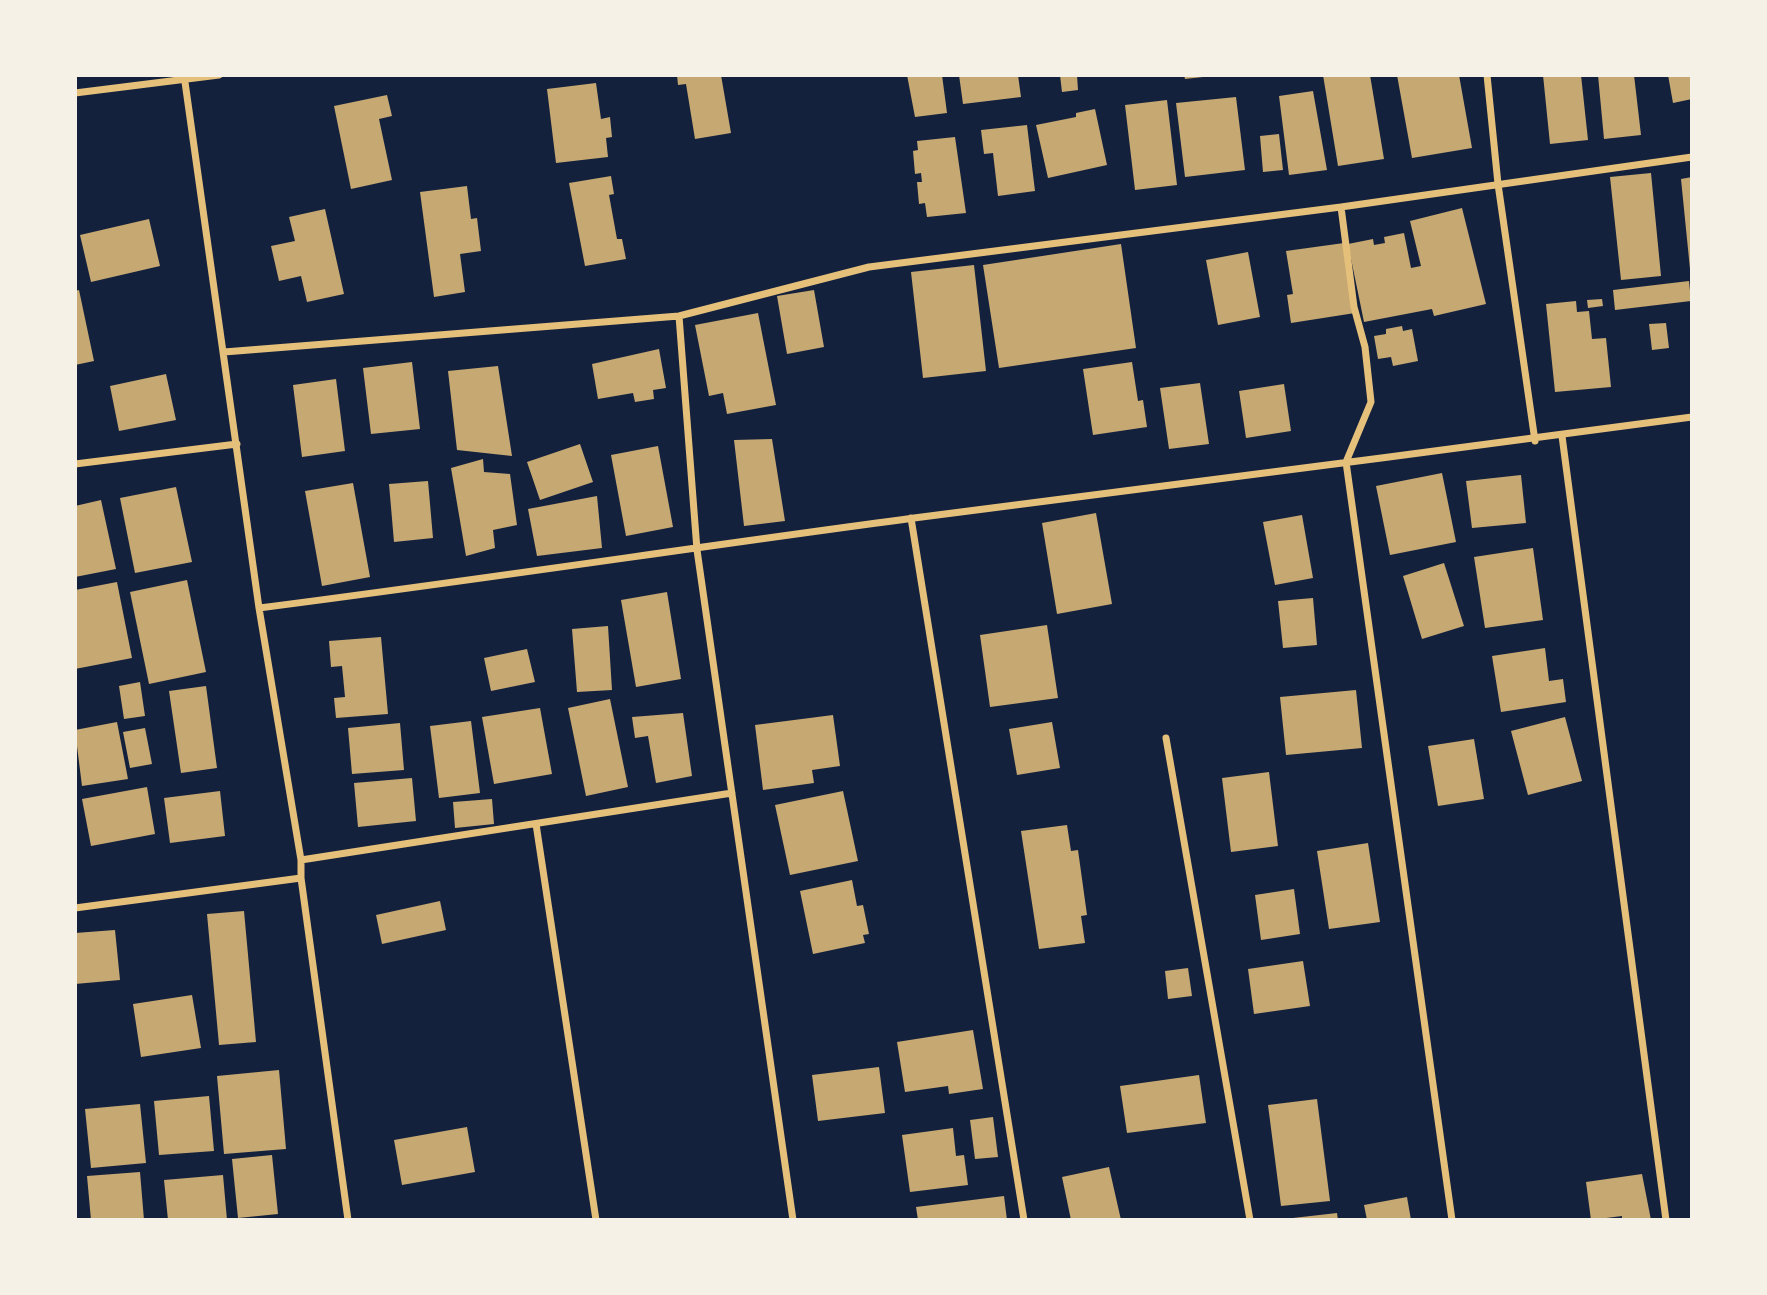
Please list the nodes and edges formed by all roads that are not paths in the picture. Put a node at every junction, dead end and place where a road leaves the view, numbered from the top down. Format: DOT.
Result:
graph roads {
  1 [pos="219,75"];
  2 [pos="1487,75"];
  3 [pos="184,78"];
  4 [pos="75,93"];
  5 [pos="1692,157"];
  6 [pos="1498,184"];
  7 [pos="1341,207"];
  8 [pos="679,316"];
  9 [pos="224,352"];
  10 [pos="1692,417"];
  11 [pos="1562,436"];
  12 [pos="1535,441"];
  13 [pos="237,444"];
  14 [pos="1346,462"];
  15 [pos="75,464"];
  16 [pos="911,518"];
  17 [pos="697,550"];
  18 [pos="259,608"];
  19 [pos="1166,738"];
  20 [pos="732,793"];
  21 [pos="536,824"];
  22 [pos="301,860"];
  23 [pos="301,878"];
  24 [pos="75,908"];
  25 [pos="348,1220"];
  26 [pos="596,1220"];
  27 [pos="793,1220"];
  28 [pos="1024,1220"];
  29 [pos="1250,1220"];
  30 [pos="1452,1220"];
  31 [pos="1667,1220"];
  1 -- 3 [label="street"];
  2 -- 6 [label="street"];
  3 -- 4 [label="street"];
  3 -- 9 [label="street"];
  5 -- 6 [label="street"];
  6 -- 7 [label="street"];
  6 -- 12 [label="street"];
  7 -- 8 [label="street"];
  7 -- 14 [label="street"];
  8 -- 9 [label="street"];
  8 -- 17 [label="street"];
  9 -- 13 [label="street"];
  10 -- 11 [label="street"];
  11 -- 12 [label="street"];
  11 -- 31 [label="street"];
  12 -- 14 [label="street"];
  13 -- 15 [label="street"];
  13 -- 18 [label="street"];
  14 -- 16 [label="street"];
  14 -- 30 [label="street"];
  16 -- 17 [label="street"];
  16 -- 28 [label="street"];
  17 -- 18 [label="street"];
  17 -- 20 [label="street"];
  18 -- 22 [label="street"];
  19 -- 29 [label="street"];
  20 -- 21 [label="street"];
  20 -- 27 [label="street"];
  21 -- 22 [label="street"];
  21 -- 26 [label="street"];
  22 -- 23 [label="street"];
  23 -- 24 [label="street"];
  23 -- 25 [label="street"];
}
